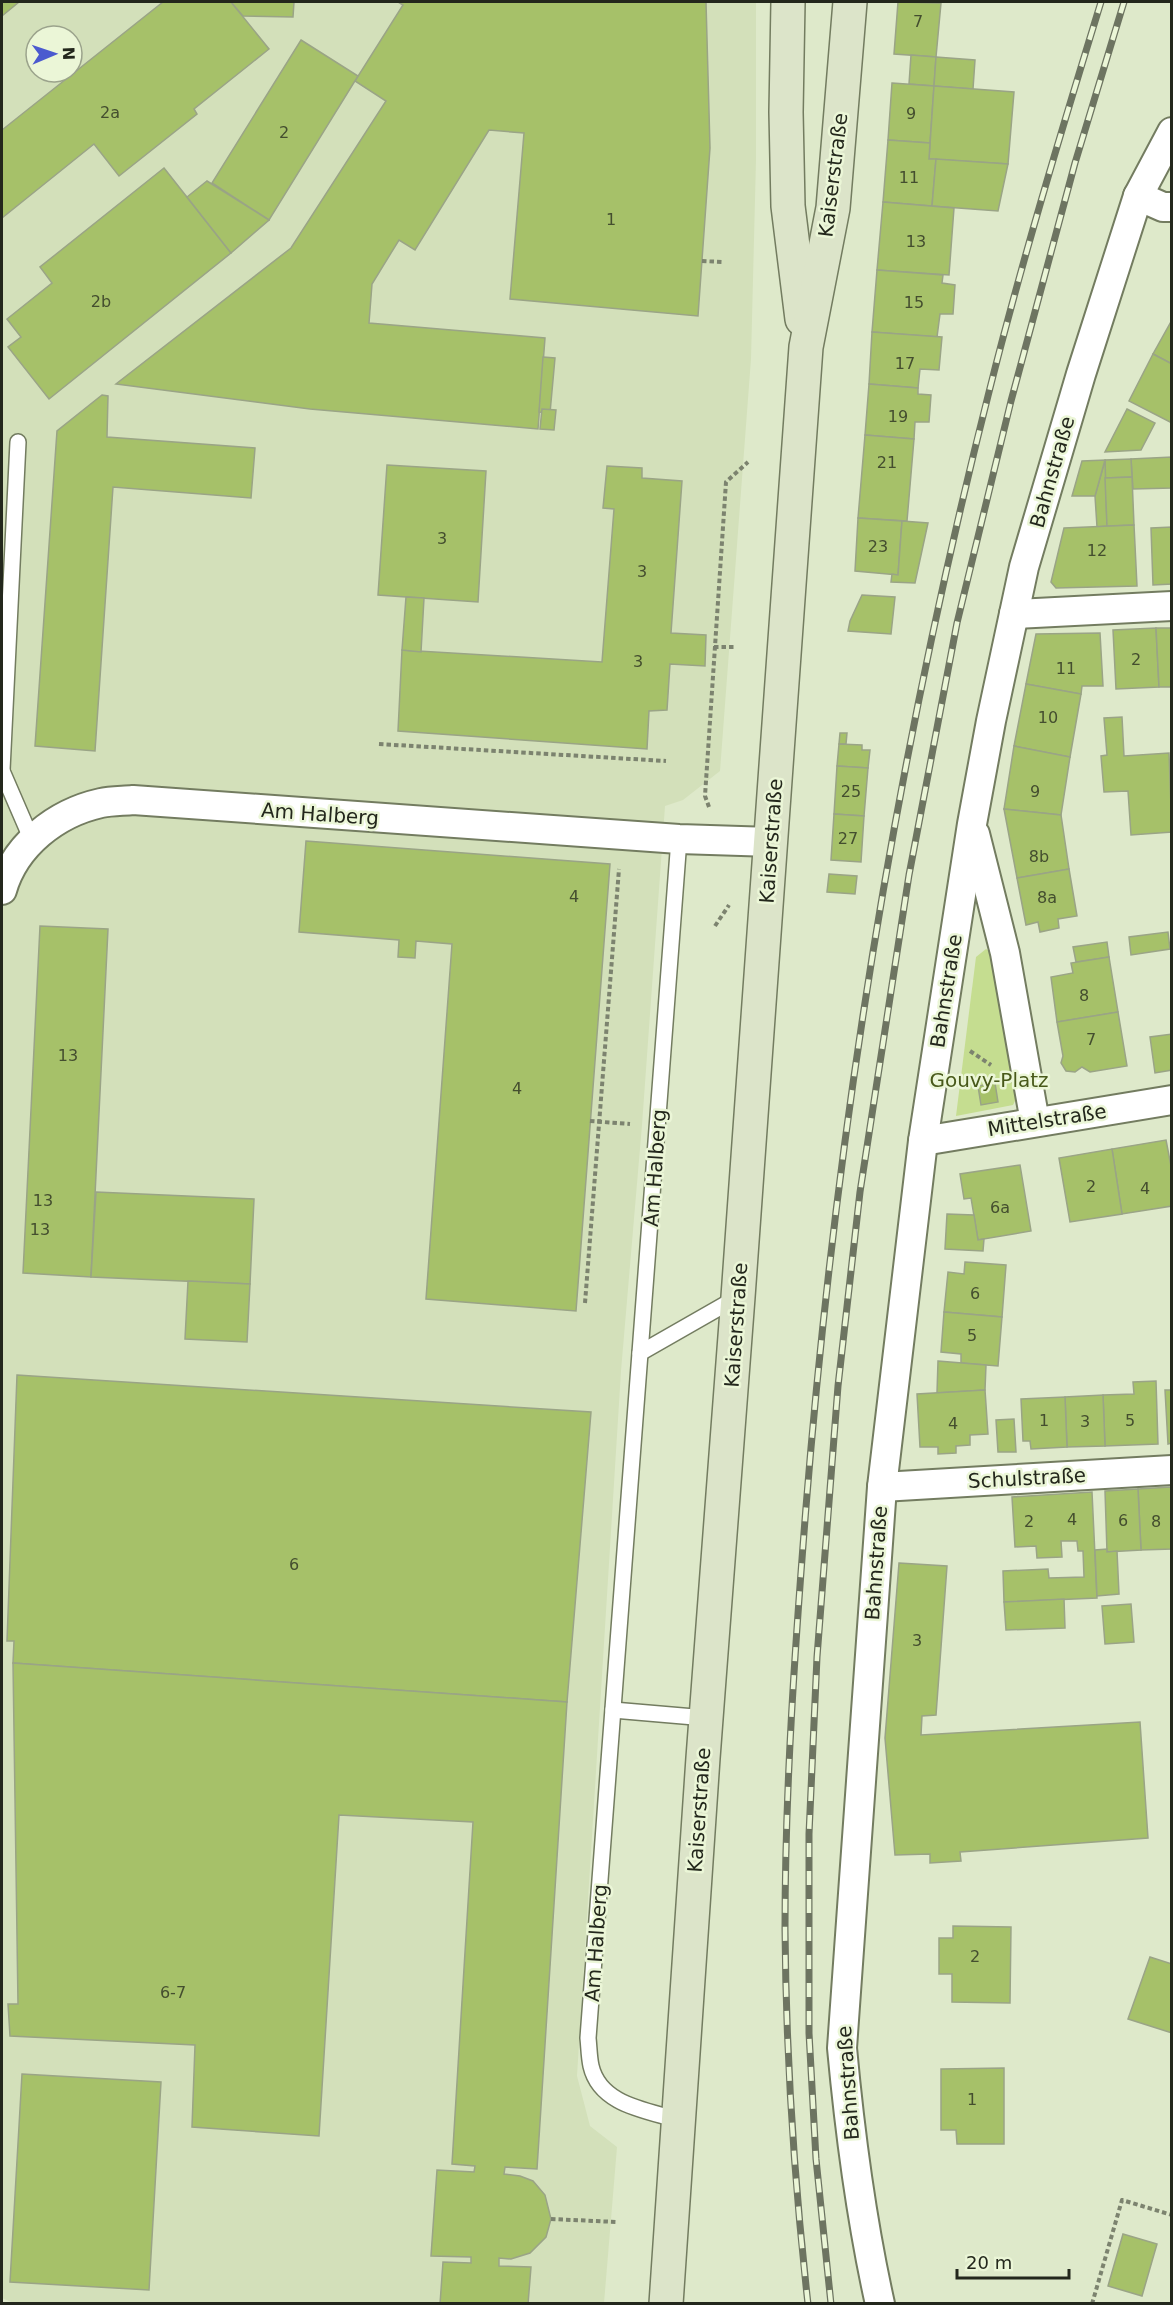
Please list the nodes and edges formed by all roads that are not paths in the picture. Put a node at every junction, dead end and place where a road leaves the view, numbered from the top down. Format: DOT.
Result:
graph roads {
  1 [pos="789,2"];
  2 [pos="850,2"];
  3 [pos="1172,132"];
  4 [pos="1138,196"];
  5 [pos="1172,207"];
  6 [pos="806,347"];
  7 [pos="18,442"];
  8 [pos="1172,606"];
  9 [pos="1014,614"];
  10 [pos="2,771"];
  11 [pos="972,824"];
  12 [pos="31,838"];
  13 [pos="679,839"];
  14 [pos="771,842"];
  15 [pos="2,890"];
  16 [pos="1172,1100"];
  17 [pos="1035,1122"];
  18 [pos="923,1141"];
  19 [pos="738,1297"];
  20 [pos="640,1353"];
  21 [pos="1172,1470"];
  22 [pos="882,1487"];
  23 [pos="613,1710"];
  24 [pos="706,1718"];
  25 [pos="678,2120"];
  26 [pos="666,2304"];
  27 [pos="880,2304"];
  1 -- 6 [label="main road, Kaiserstraße"];
  2 -- 6 [label="main road, Kaiserstraße"];
  3 -- 4 [label="street, Bahnstraße"];
  4 -- 5 [label="street"];
  4 -- 9 [label="street, Bahnstraße"];
  6 -- 14 [label="main road, Kaiserstraße"];
  7 -- 10 [label="lane"];
  8 -- 9 [label="street"];
  9 -- 11 [label="street, Bahnstraße"];
  10 -- 12 [label="lane"];
  11 -- 17 [label="street, Bahnstraße"];
  11 -- 18 [label="street, Bahnstraße"];
  12 -- 13 [label="street, Am Halberg"];
  12 -- 15 [label="street, Am Halberg"];
  13 -- 14 [label="street, Am Halberg"];
  13 -- 20 [label="lane, Am Halberg"];
  14 -- 19 [label="main road, Kaiserstraße"];
  16 -- 17 [label="street, Mittelstraße"];
  17 -- 18 [label="street, Mittelstraße"];
  18 -- 22 [label="street, Bahnstraße"];
  19 -- 20 [label="lane"];
  19 -- 24 [label="main road, Kaiserstraße"];
  20 -- 23 [label="lane, Am Halberg"];
  21 -- 22 [label="street, Schulstraße"];
  22 -- 27 [label="street, Bahnstraße"];
  23 -- 24 [label="lane"];
  23 -- 25 [label="lane, Am Halberg"];
  24 -- 25 [label="main road, Kaiserstraße"];
  25 -- 26 [label="main road, Kaiserstraße"];
}
